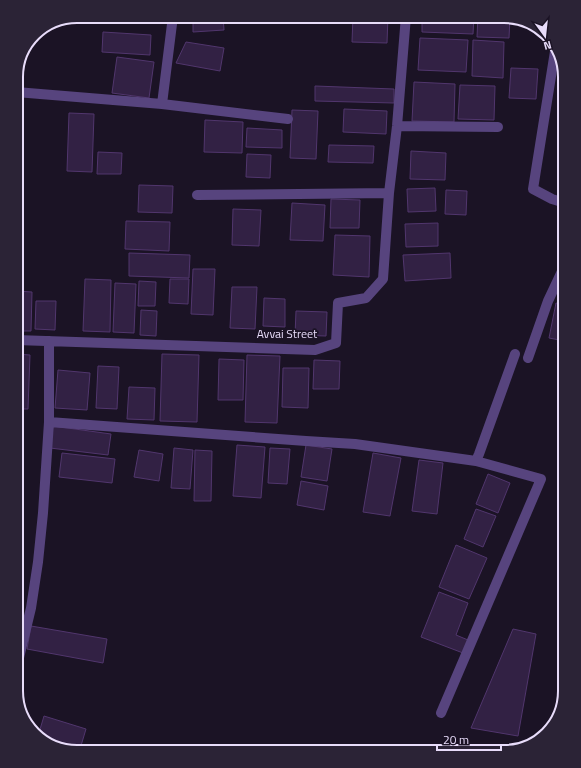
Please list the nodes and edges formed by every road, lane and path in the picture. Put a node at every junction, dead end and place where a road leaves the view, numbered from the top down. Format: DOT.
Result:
graph roads {
  1 [pos="172,23"];
  2 [pos="405,23"];
  3 [pos="554,57"];
  4 [pos="23,93"];
  5 [pos="162,104"];
  6 [pos="288,119"];
  7 [pos="397,126"];
  8 [pos="498,127"];
  9 [pos="389,193"];
  10 [pos="197,195"];
  11 [pos="558,201"];
  12 [pos="558,280"];
  13 [pos="23,340"];
  14 [pos="49,341"];
  15 [pos="515,354"];
  16 [pos="528,358"];
  17 [pos="49,422"];
  18 [pos="476,461"];
  19 [pos="23,641"];
  20 [pos="441,713"];
  1 -- 5 [label="street"];
  2 -- 7 [label="street, Avvai Street"];
  3 -- 11 [label="street"];
  4 -- 5 [label="street"];
  5 -- 6 [label="street"];
  7 -- 8 [label="street"];
  7 -- 9 [label="street, Avvai Street"];
  9 -- 10 [label="street"];
  9 -- 14 [label="street, Avvai Street"];
  12 -- 16 [label="street"];
  13 -- 14 [label="street"];
  14 -- 17 [label="street"];
  15 -- 18 [label="street"];
  17 -- 18 [label="street"];
  17 -- 19 [label="street"];
  18 -- 20 [label="street"];
}
